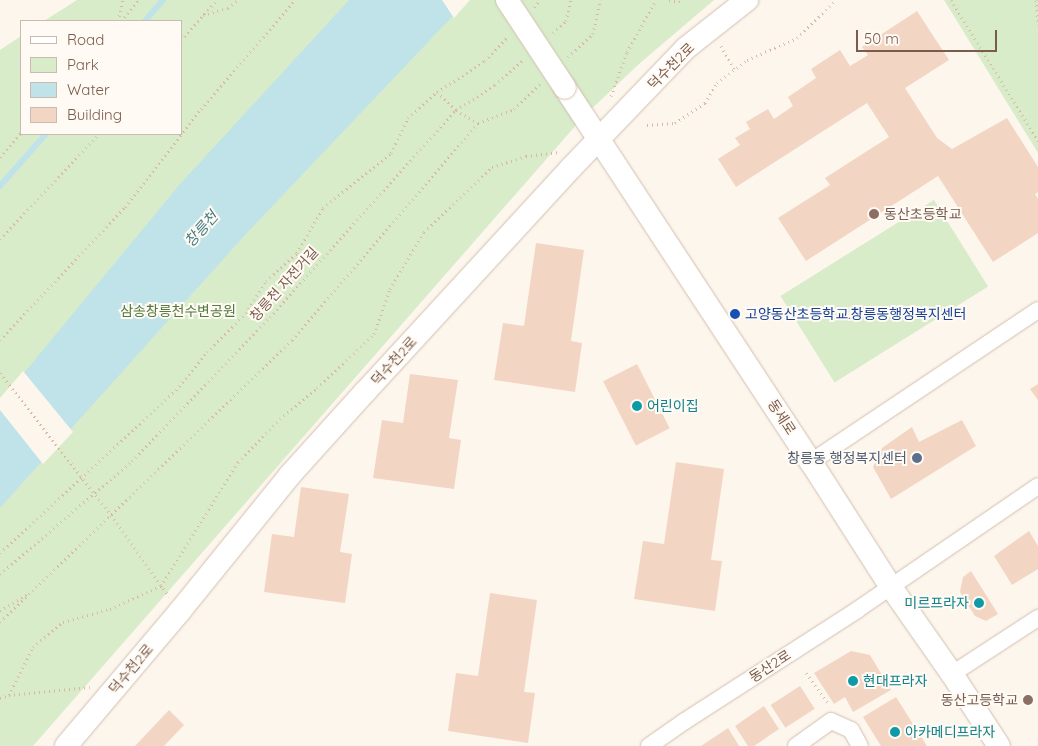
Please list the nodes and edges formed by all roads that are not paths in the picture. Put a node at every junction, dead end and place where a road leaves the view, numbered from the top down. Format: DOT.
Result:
graph roads {
  1 [pos="507,0"];
  2 [pos="747,0"];
  3 [pos="600,139"];
  4 [pos="1038,310"];
  5 [pos="811,462"];
  6 [pos="1038,486"];
  7 [pos="891,587"];
  8 [pos="1038,618"];
  9 [pos="952,674"];
  10 [pos="66,746"];
  11 [pos="649,746"];
  12 [pos="796,746"];
  13 [pos="860,746"];
  14 [pos="999,746"];
  1 -- 3 [label="street, 동세로, bridge"];
  2 -- 3 [label="street, 덕수천2로"];
  3 -- 5 [label="street, 동세로"];
  3 -- 10 [label="street, 덕수천2로"];
  4 -- 5 [label="street"];
  5 -- 7 [label="street, 동세로"];
  6 -- 7 [label="street, 동산2로"];
  7 -- 9 [label="street, 동세로"];
  7 -- 11 [label="street, 동산2로"];
  8 -- 9 [label="street"];
  9 -- 14 [label="street, 동세로"];
  12 -- 13 [label="street"];
}
